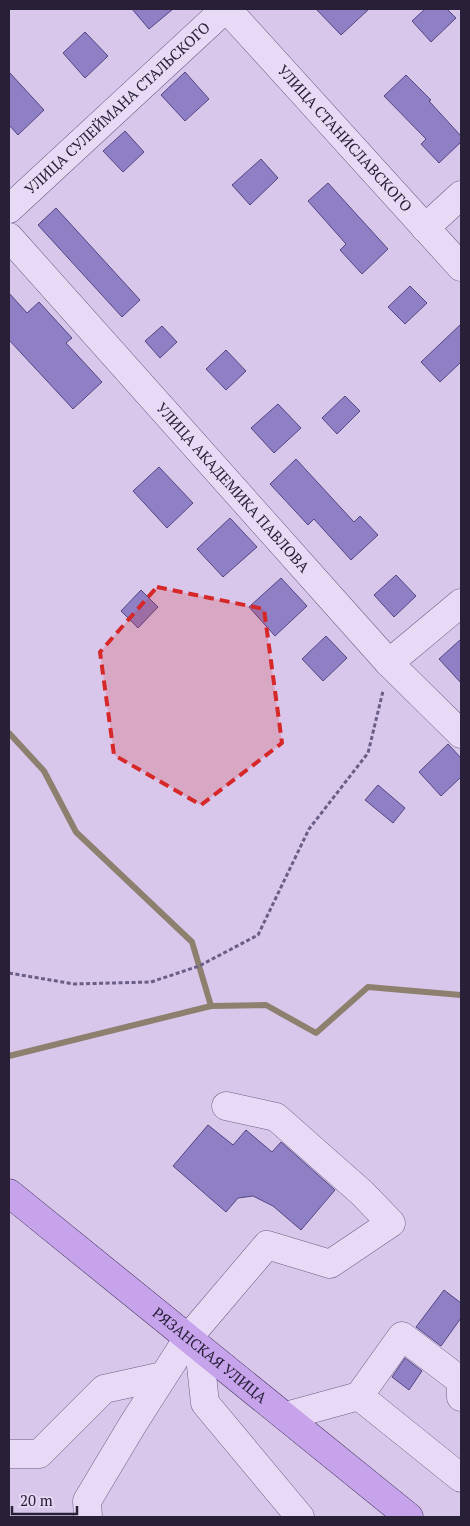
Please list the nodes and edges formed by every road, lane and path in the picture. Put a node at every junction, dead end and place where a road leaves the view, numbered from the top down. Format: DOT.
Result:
graph roads {
  1 [pos="226,9"];
  2 [pos="461,194"];
  3 [pos="9,209"];
  4 [pos="425,228"];
  5 [pos="9,237"];
  6 [pos="461,267"];
  7 [pos="461,603"];
  8 [pos="389,663"];
  9 [pos="461,734"];
  10 [pos="9,973"];
  11 [pos="226,1106"];
  12 [pos="9,1193"];
  13 [pos="193,1342"];
  14 [pos="163,1376"];
  15 [pos="359,1396"];
  16 [pos="461,1397"];
  17 [pos="286,1416"];
  18 [pos="9,1454"];
  19 [pos="461,1478"];
  20 [pos="88,1517"];
  21 [pos="300,1517"];
  22 [pos="410,1517"];
  1 -- 3 [label="street, УЛИЦА СУЛЕЙМАНА СТАЛЬСКОГО"];
  1 -- 4 [label="street, УЛИЦА СТАНИСЛАВСКОГО"];
  2 -- 4 [label="street"];
  4 -- 6 [label="street, УЛИЦА СТАНИСЛАВСКОГО"];
  5 -- 8 [label="street, УЛИЦА АКАДЕМИКА ПАВЛОВА"];
  7 -- 8 [label="street"];
  8 -- 9 [label="street, УЛИЦА АКАДЕМИКА ПАВЛОВА"];
  8 -- 10 [label="path"];
  11 -- 13 [label="street"];
  12 -- 13 [label="main road, РЯЗАНСКАЯ УЛИЦА"];
  13 -- 14 [label="street"];
  13 -- 17 [label="main road, РЯЗАНСКАЯ УЛИЦА"];
  13 -- 21 [label="street"];
  14 -- 18 [label="street"];
  14 -- 20 [label="street"];
  15 -- 16 [label="street"];
  15 -- 17 [label="street"];
  15 -- 19 [label="street"];
  17 -- 22 [label="main road, РЯЗАНСКАЯ УЛИЦА"];
}
